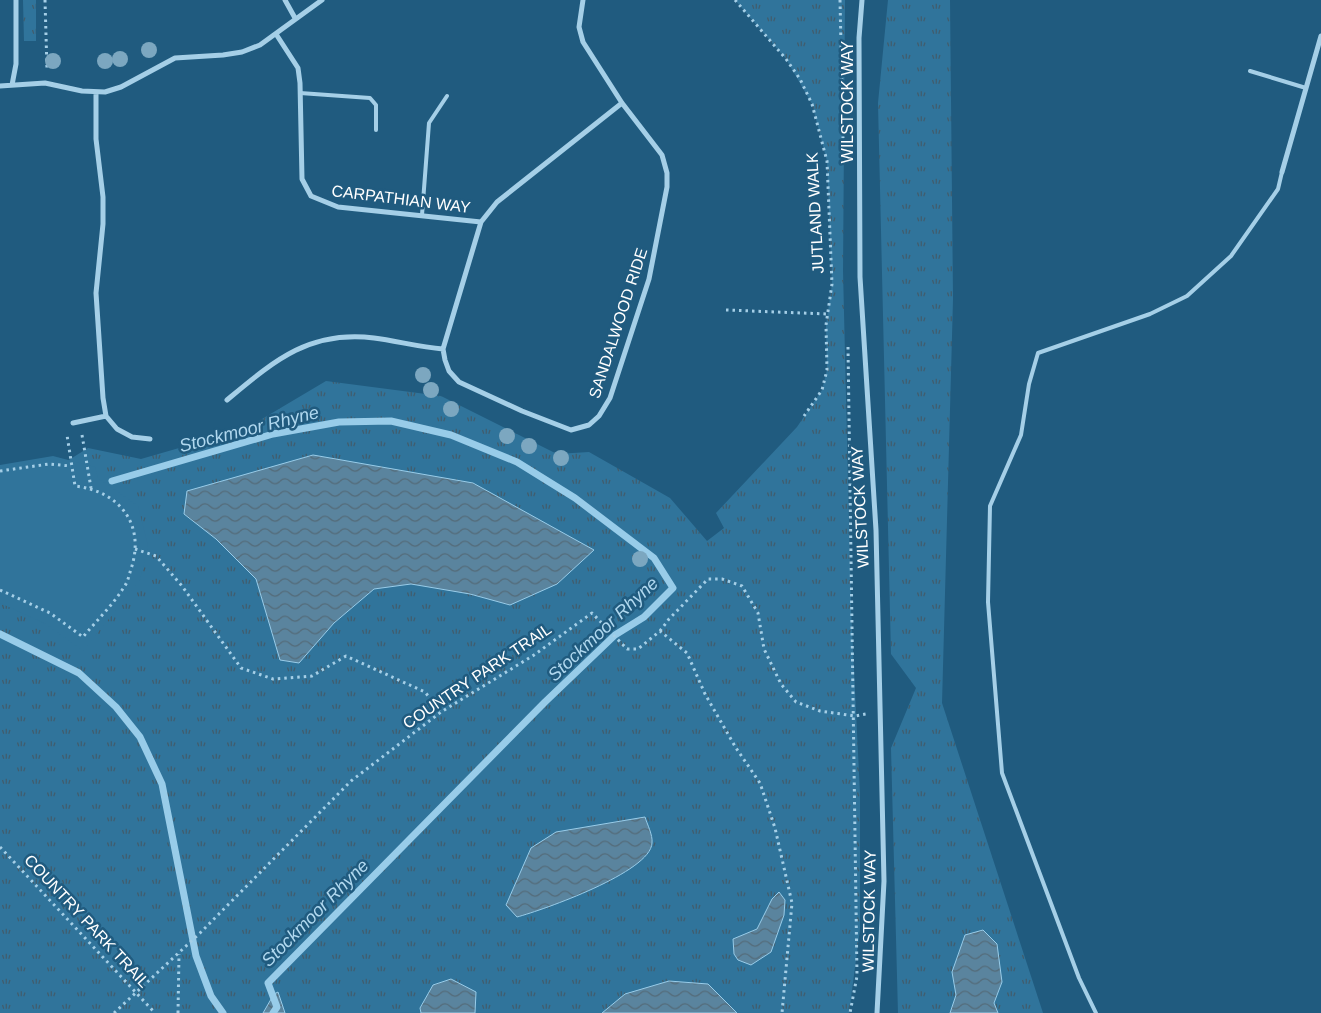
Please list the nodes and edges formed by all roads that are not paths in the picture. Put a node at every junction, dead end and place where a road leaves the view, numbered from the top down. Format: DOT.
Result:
graph roads {
  1 [pos="16,0"];
  2 [pos="285,0"];
  3 [pos="322,0"];
  4 [pos="583,0"];
  5 [pos="862,0"];
  6 [pos="295,18"];
  7 [pos="276,34"];
  8 [pos="1321,36"];
  9 [pos="1250,71"];
  10 [pos="12,85"];
  11 [pos="0,86"];
  12 [pos="1306,88"];
  13 [pos="96,92"];
  14 [pos="300,93"];
  15 [pos="447,96"];
  16 [pos="622,103"];
  17 [pos="376,130"];
  18 [pos="1282,172"];
  19 [pos="422,215"];
  20 [pos="481,222"];
  21 [pos="443,349"];
  22 [pos="227,400"];
  23 [pos="106,416"];
  24 [pos="73,423"];
  25 [pos="150,439"];
  26 [pos="877,1013"];
  27 [pos="1096,1013"];
  1 -- 10 [label="street"];
  2 -- 6 [label="street"];
  3 -- 6 [label="street"];
  4 -- 16 [label="street, SANDALWOOD RIDE"];
  5 -- 26 [label="street, WILSTOCK WAY"];
  6 -- 7 [label="street"];
  7 -- 13 [label="street"];
  7 -- 14 [label="street, CARPATHIAN WAY"];
  8 -- 12 [label="street"];
  9 -- 12 [label="lane"];
  10 -- 11 [label="street"];
  10 -- 13 [label="street"];
  12 -- 18 [label="street"];
  13 -- 23 [label="street"];
  14 -- 17 [label="lane"];
  14 -- 19 [label="street, CARPATHIAN WAY"];
  15 -- 19 [label="lane"];
  16 -- 20 [label="street"];
  16 -- 21 [label="street, SANDALWOOD RIDE"];
  18 -- 27 [label="lane"];
  19 -- 20 [label="street, CARPATHIAN WAY"];
  20 -- 21 [label="street"];
  21 -- 22 [label="street"];
  23 -- 24 [label="street"];
  23 -- 25 [label="street"];
}
